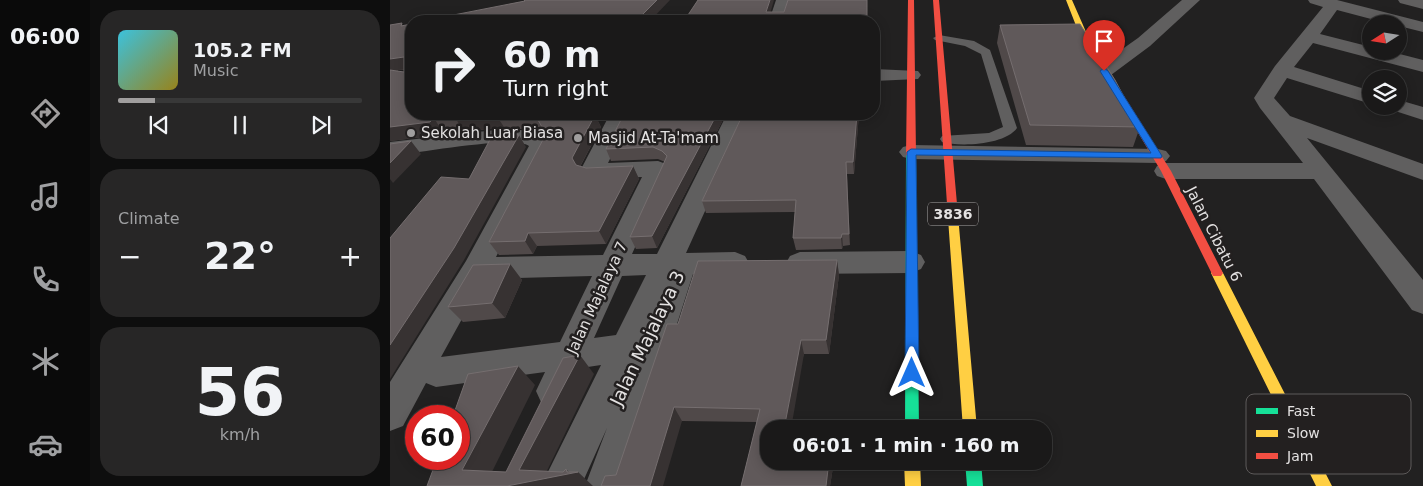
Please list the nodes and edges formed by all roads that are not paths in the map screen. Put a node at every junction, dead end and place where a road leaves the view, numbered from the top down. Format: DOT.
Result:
graph roads {
  1 [pos="784,0"];
  2 [pos="911,0"];
  3 [pos="936,0"];
  4 [pos="1069,0"];
  5 [pos="1192,0"];
  6 [pos="1406,0"];
  7 [pos="1330,1"];
  8 [pos="1423,4"];
  9 [pos="779,15"];
  10 [pos="1423,27"];
  11 [pos="1308,36"];
  12 [pos="939,38"];
  13 [pos="1423,66"];
  14 [pos="1282,70"];
  15 [pos="880,75"];
  16 [pos="911,75"];
  17 [pos="1109,78"];
  18 [pos="1362,95"];
  19 [pos="1407,109"];
  20 [pos="1423,114"];
  21 [pos="618,120"];
  22 [pos="735,120"];
  23 [pos="1282,121"];
  24 [pos="948,146"];
  25 [pos="390,149"];
  26 [pos="911,152"];
  27 [pos="1162,163"];
  28 [pos="1322,171"];
  29 [pos="1423,172"];
  30 [pos="912,262"];
  31 [pos="683,264"];
  32 [pos="476,268"];
  33 [pos="1423,302"];
  34 [pos="654,344"];
  35 [pos="436,372"];
  36 [pos="1278,394"];
  37 [pos="390,414"];
  38 [pos="541,416"];
  39 [pos="912,420"];
  40 [pos="969,420"];
  41 [pos="912,470"];
  42 [pos="974,470"];
  43 [pos="1318,474"];
  44 [pos="561,486"];
  45 [pos="577,486"];
  46 [pos="605,486"];
  47 [pos="913,486"];
  48 [pos="975,486"];
  49 [pos="1324,486"];
  1 -- 9 [label="street"];
  2 -- 16 [label="main road, 3836"];
  3 -- 12 [label="main road, 3836"];
  4 -- 17 [label="main road, Jalan Cibatu 6"];
  5 -- 17 [label="street"];
  6 -- 8 [label="street"];
  7 -- 10 [label="street"];
  7 -- 11 [label="street"];
  11 -- 13 [label="street"];
  11 -- 14 [label="street"];
  12 -- 24 [label="main road, 3836"];
  12 -- 24 [label="lane"];
  14 -- 18 [label="street"];
  14 -- 23 [label="street"];
  15 -- 16 [label="street"];
  16 -- 26 [label="main road, 3836"];
  17 -- 27 [label="main road, Jalan Cibatu 6"];
  19 -- 20 [label="street"];
  21 -- 38 [label="street, Jalan Majalaya 7"];
  22 -- 44 [label="street, Jalan Majalaya 3"];
  23 -- 28 [label="street"];
  23 -- 29 [label="street"];
  24 -- 26 [label="street"];
  24 -- 27 [label="street"];
  24 -- 40 [label="main road, 3836"];
  25 -- 32 [label="street"];
  26 -- 30 [label="main road, 3836"];
  27 -- 28 [label="street"];
  27 -- 36 [label="main road, Jalan Cibatu 6"];
  28 -- 33 [label="street"];
  30 -- 31 [label="street"];
  30 -- 39 [label="main road, 3836"];
  31 -- 32 [label="street"];
  31 -- 34 [label="street, Jalan Majalaya 3"];
  31 -- 45 [label="street, Jalan Majalaya 3"];
  32 -- 37 [label="street"];
  34 -- 35 [label="street"];
  34 -- 46 [label="street, Jalan Majalaya 3"];
  41 -- 47 [label="main road"];
  42 -- 48 [label="main road"];
  43 -- 49 [label="main road, Jalan Cibatu 6"];
}
